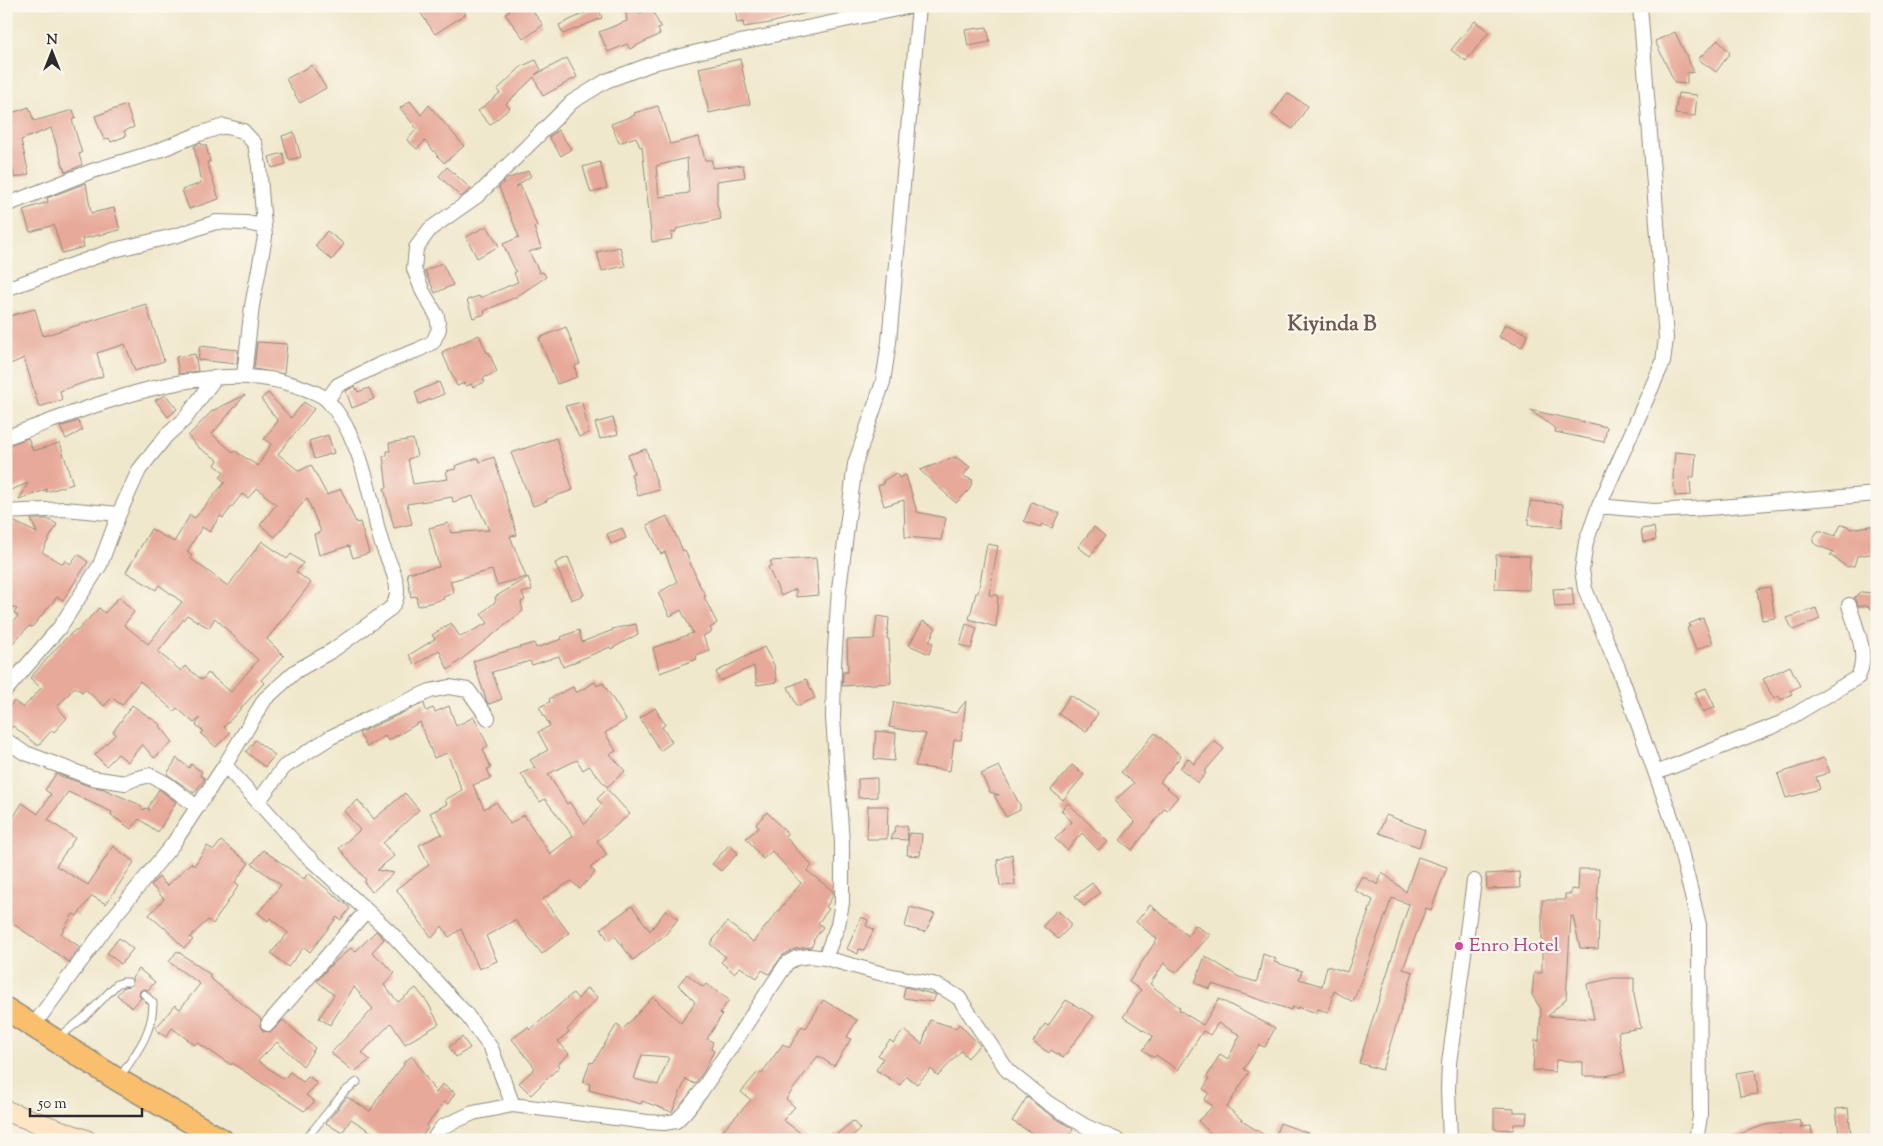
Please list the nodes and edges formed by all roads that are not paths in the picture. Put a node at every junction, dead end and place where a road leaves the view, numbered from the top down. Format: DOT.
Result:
graph roads {
  1 [pos="911,6"];
  2 [pos="919,6"];
  3 [pos="1640,6"];
  4 [pos="6,205"];
  5 [pos="264,226"];
  6 [pos="6,289"];
  7 [pos="244,376"];
  8 [pos="215,378"];
  9 [pos="327,400"];
  10 [pos="6,438"];
  11 [pos="1877,494"];
  12 [pos="1600,506"];
  13 [pos="6,512"];
  14 [pos="119,514"];
  15 [pos="1849,605"];
  16 [pos="6,690"];
  17 [pos="488,718"];
  18 [pos="6,740"];
  19 [pos="225,765"];
  20 [pos="1656,773"];
  21 [pos="258,802"];
  22 [pos="197,807"];
  23 [pos="1474,881"];
  24 [pos="366,911"];
  25 [pos="825,958"];
  26 [pos="128,982"];
  27 [pos="144,994"];
  28 [pos="6,1009"];
  29 [pos="268,1024"];
  30 [pos="33,1026"];
  31 [pos="55,1041"];
  32 [pos="118,1080"];
  33 [pos="357,1082"];
  34 [pos="513,1105"];
  35 [pos="6,1111"];
  36 [pos="86,1140"];
  37 [pos="222,1140"];
  38 [pos="304,1140"];
  39 [pos="433,1140"];
  40 [pos="1117,1140"];
  41 [pos="1450,1140"];
  42 [pos="1696,1140"];
  1 -- 9 [label="street"];
  2 -- 25 [label="street"];
  3 -- 12 [label="street"];
  4 -- 5 [label="street"];
  5 -- 6 [label="street"];
  5 -- 7 [label="street"];
  7 -- 8 [label="street"];
  7 -- 9 [label="street"];
  8 -- 10 [label="street"];
  8 -- 14 [label="street"];
  9 -- 19 [label="street"];
  11 -- 12 [label="street"];
  12 -- 20 [label="street"];
  13 -- 14 [label="street"];
  14 -- 16 [label="street"];
  15 -- 20 [label="street"];
  17 -- 21 [label="street"];
  18 -- 22 [label="street"];
  19 -- 21 [label="street"];
  19 -- 22 [label="street"];
  20 -- 42 [label="street"];
  21 -- 24 [label="street"];
  22 -- 30 [label="street"];
  23 -- 41 [label="street"];
  24 -- 29 [label="street"];
  24 -- 34 [label="street"];
  25 -- 34 [label="street"];
  25 -- 40 [label="street"];
  26 -- 31 [label="lane"];
  27 -- 32 [label="lane"];
  28 -- 30 [label="main road"];
  30 -- 31 [label="main road"];
  31 -- 32 [label="main road"];
  32 -- 37 [label="main road"];
  33 -- 38 [label="lane"];
  34 -- 39 [label="street"];
  35 -- 36 [label="main road"];
}
